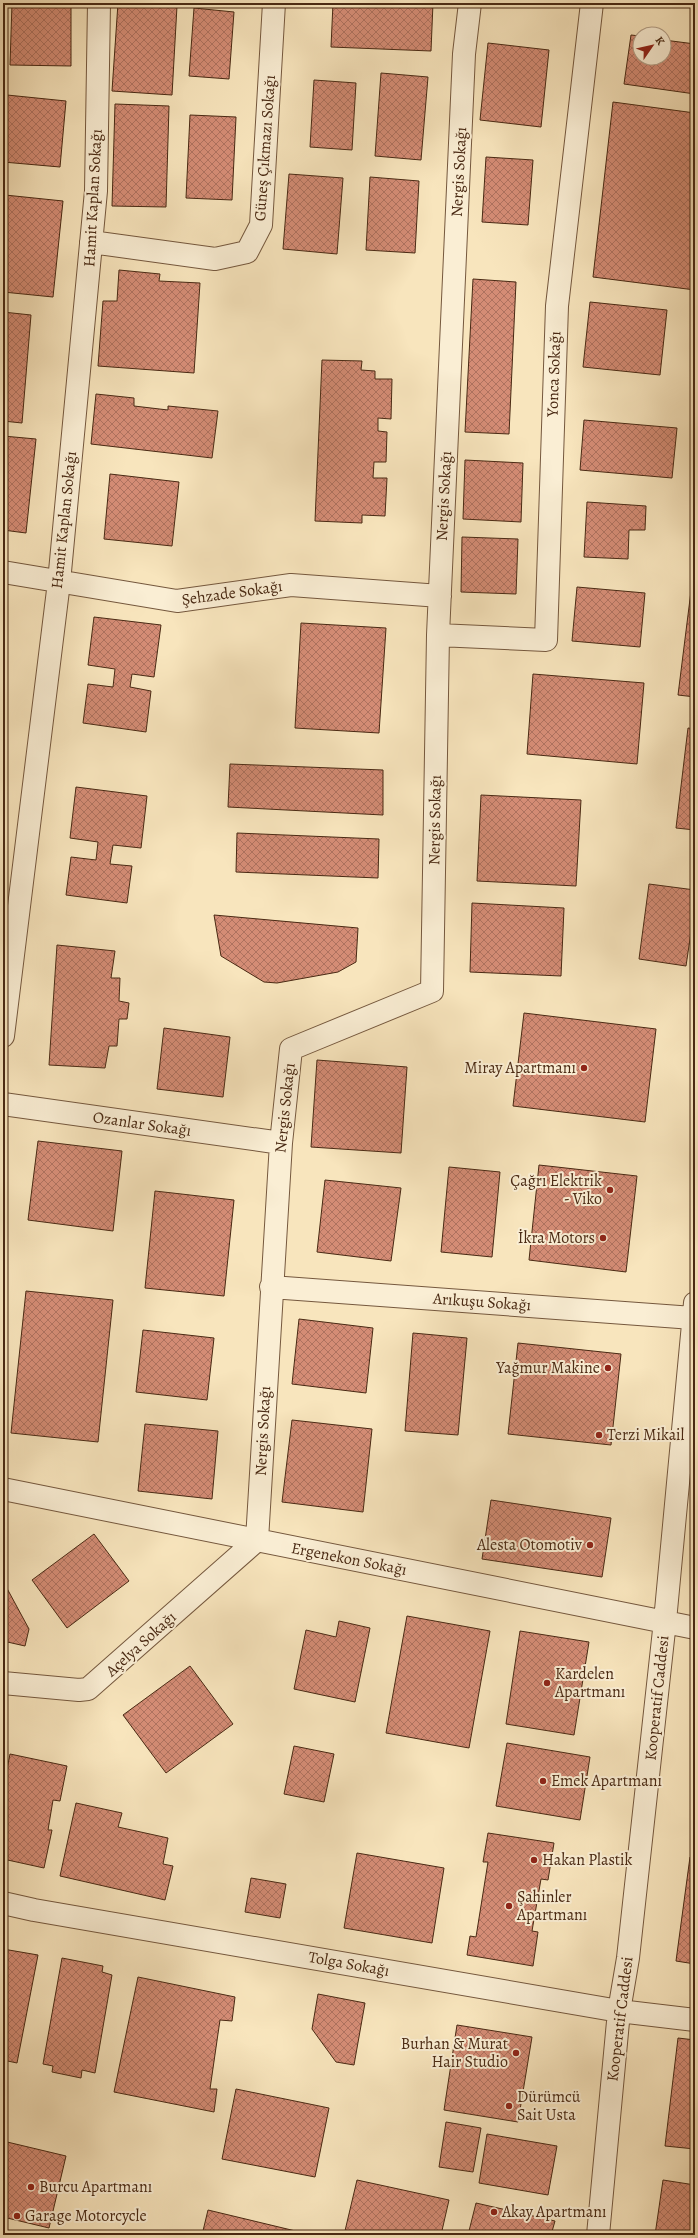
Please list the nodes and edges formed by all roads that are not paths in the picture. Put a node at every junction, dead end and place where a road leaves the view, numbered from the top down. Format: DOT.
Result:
graph roads {
  1 [pos="99,3"];
  2 [pos="274,3"];
  3 [pos="470,3"];
  4 [pos="592,3"];
  5 [pos="91,242"];
  6 [pos="3,572"];
  7 [pos="59,582"];
  8 [pos="440,596"];
  9 [pos="438,635"];
  10 [pos="3,1036"];
  11 [pos="3,1104"];
  12 [pos="281,1143"];
  13 [pos="271,1287"];
  14 [pos="694,1311"];
  15 [pos="3,1489"];
  16 [pos="257,1540"];
  17 [pos="665,1621"];
  18 [pos="695,1628"];
  19 [pos="3,1683"];
  20 [pos="3,1903"];
  21 [pos="619,2011"];
  22 [pos="695,2020"];
  23 [pos="598,2235"];
  1 -- 5 [label="street, Hamit Kaplan Sokağı"];
  2 -- 5 [label="street, Güneş Çıkmazı Sokağı"];
  3 -- 8 [label="street, Nergis Sokağı"];
  4 -- 9 [label="street, Yonca Sokağı"];
  5 -- 7 [label="street, Hamit Kaplan Sokağı"];
  6 -- 7 [label="street, Şehzade Sokağı"];
  7 -- 8 [label="street, Şehzade Sokağı"];
  7 -- 10 [label="street, Hamit Kaplan Sokağı"];
  8 -- 9 [label="street, Nergis Sokağı"];
  9 -- 12 [label="street, Nergis Sokağı"];
  11 -- 12 [label="street, Ozanlar Sokağı"];
  12 -- 13 [label="street, Nergis Sokağı"];
  13 -- 14 [label="street, Arıkuşu Sokağı"];
  13 -- 16 [label="street, Nergis Sokağı"];
  14 -- 17 [label="street, Kooperatif Caddesi"];
  15 -- 16 [label="street, Ergenekon Sokağı"];
  16 -- 17 [label="street, Ergenekon Sokağı"];
  16 -- 19 [label="street, Açelya Sokağı"];
  17 -- 18 [label="street, Ergenekon Sokağı"];
  17 -- 21 [label="street, Kooperatif Caddesi"];
  20 -- 21 [label="street, Tolga Sokağı"];
  21 -- 22 [label="street, Tolga Sokağı"];
  21 -- 23 [label="street, Kooperatif Caddesi"];
}
